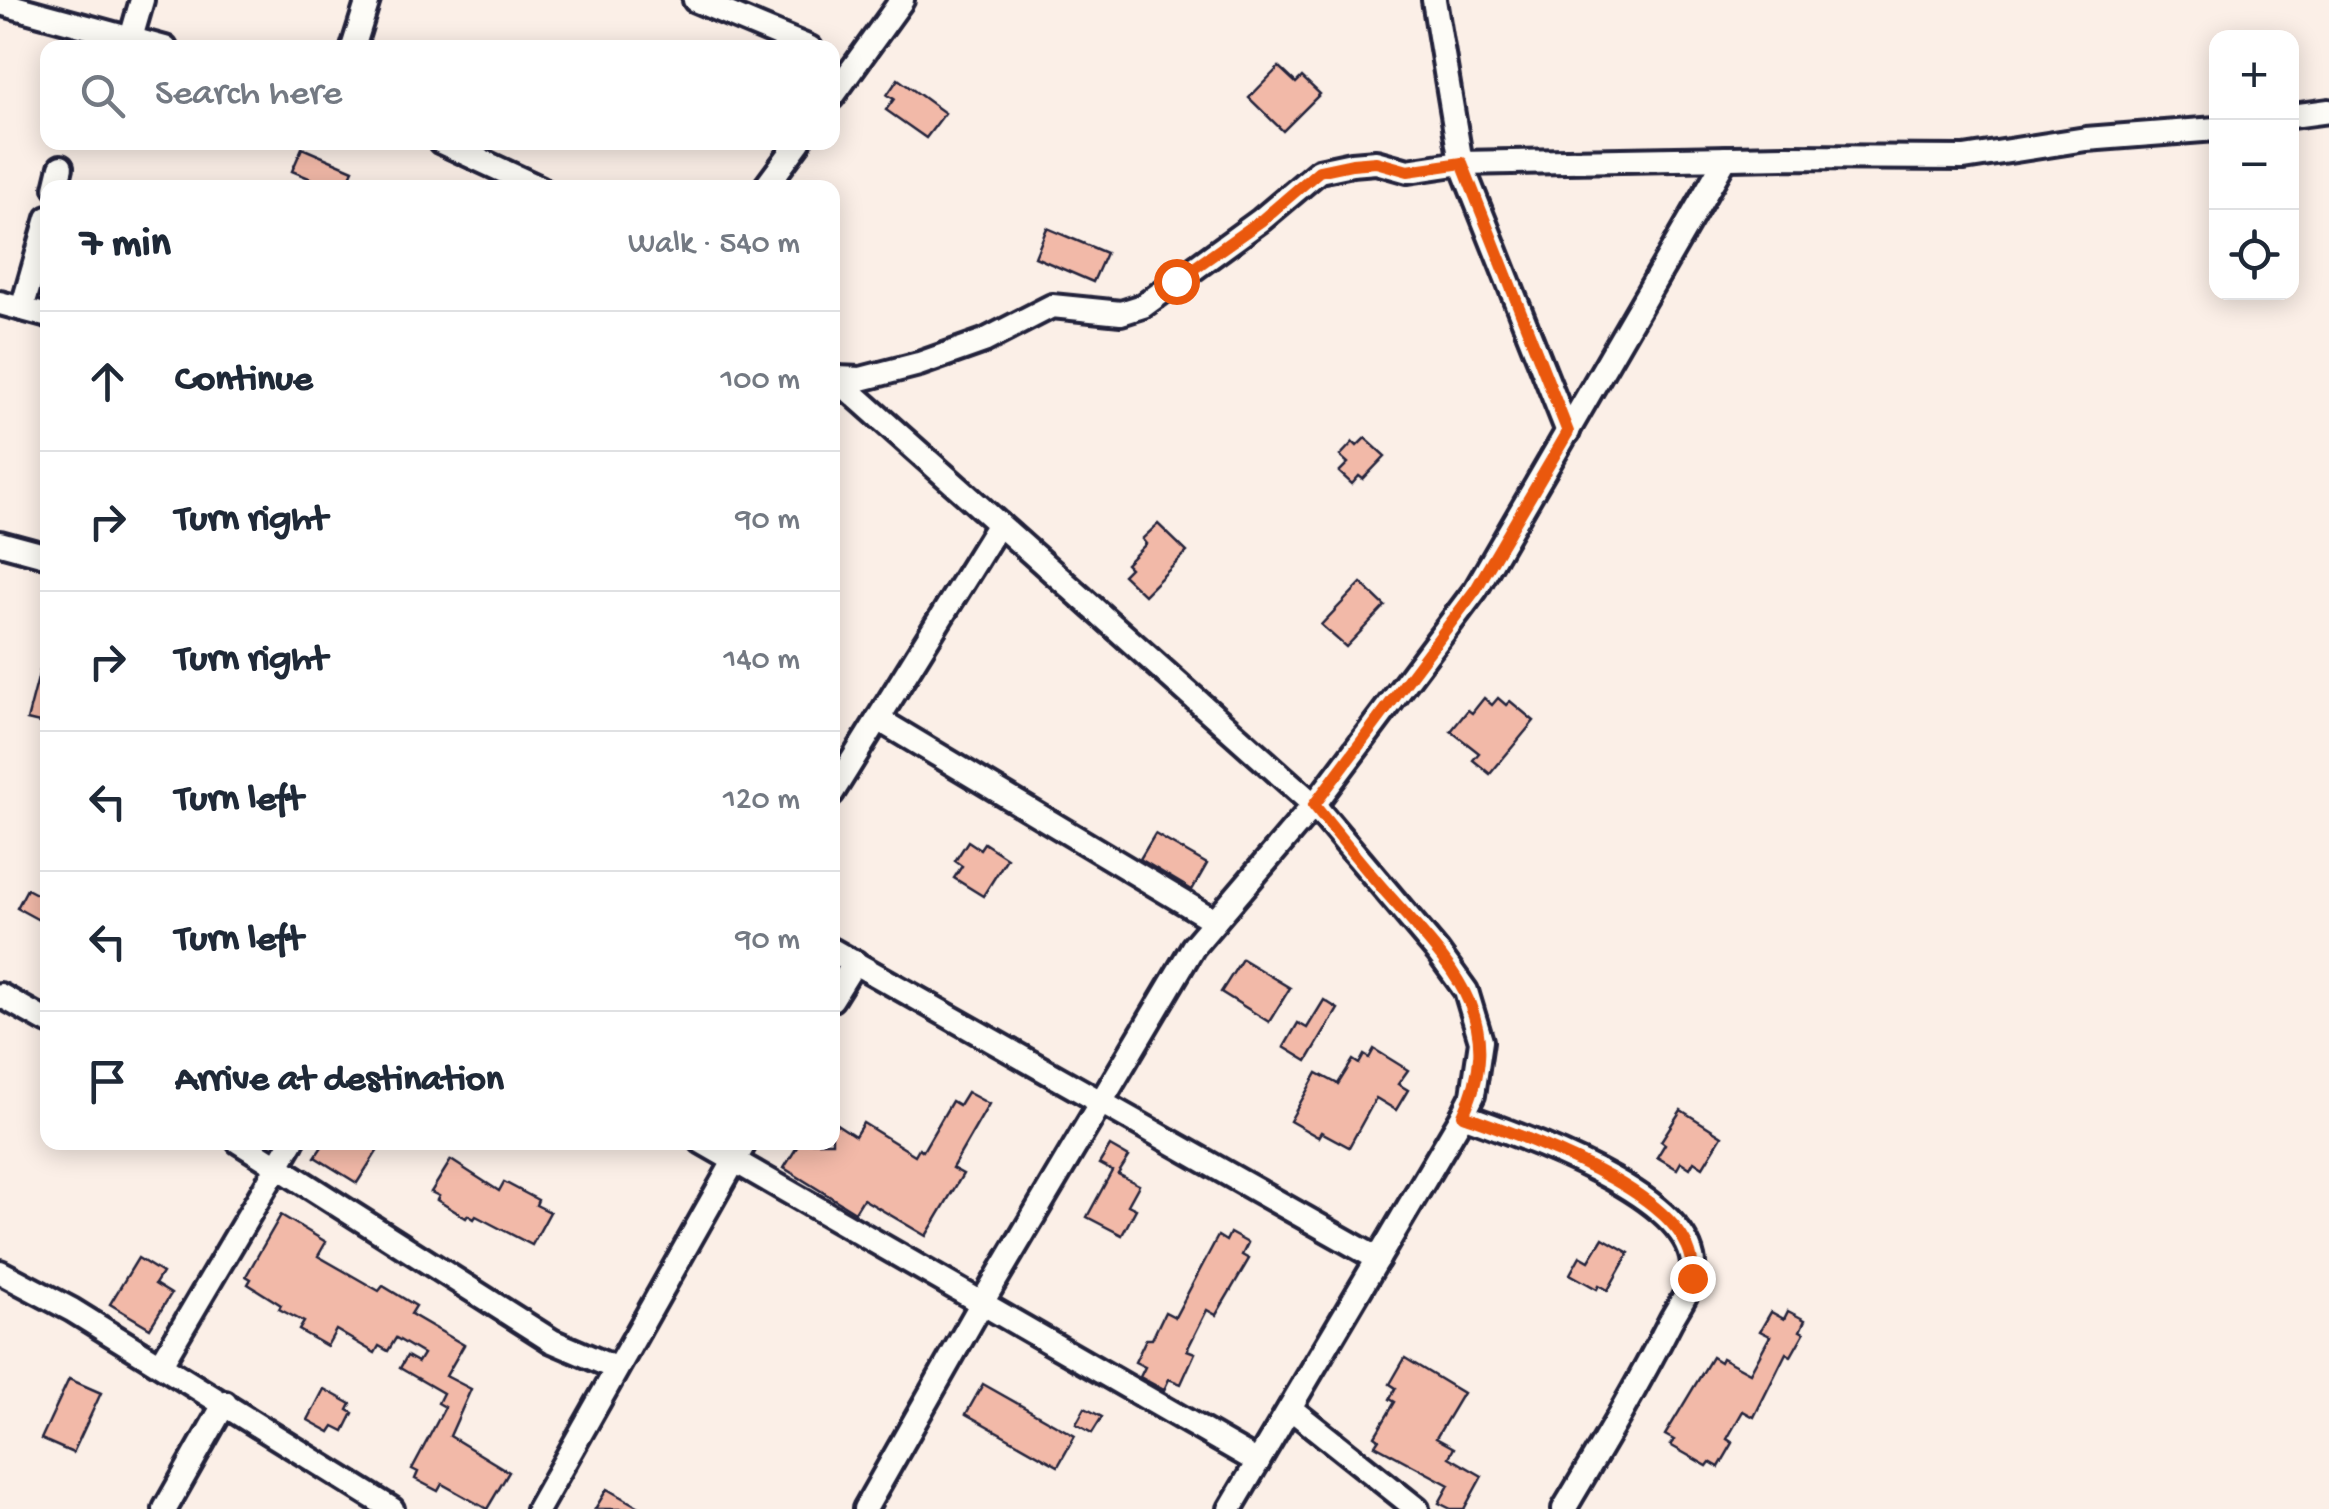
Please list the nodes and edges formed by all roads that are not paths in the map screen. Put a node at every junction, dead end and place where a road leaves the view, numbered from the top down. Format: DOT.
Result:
graph roads {
  1 [pos="142,0"];
  2 [pos="368,0"];
  3 [pos="695,0"];
  4 [pos="902,0"];
  5 [pos="1434,0"];
  6 [pos="0,4"];
  7 [pos="131,38"];
  8 [pos="138,40"];
  9 [pos="356,40"];
  10 [pos="791,40"];
  11 [pos="843,62"];
  12 [pos="2329,112"];
  13 [pos="2299,115"];
  14 [pos="2209,130"];
  15 [pos="459,150"];
  16 [pos="793,150"];
  17 [pos="1726,158"];
  18 [pos="1462,163"];
  19 [pos="523,180"];
  20 [pos="771,180"];
  21 [pos="40,237"];
  22 [pos="11,306"];
  23 [pos="40,314"];
  24 [pos="840,376"];
  25 [pos="840,381"];
  26 [pos="1568,432"];
  27 [pos="999,524"];
  28 [pos="0,543"];
  29 [pos="40,554"];
  30 [pos="878,719"];
  31 [pos="840,780"];
  32 [pos="1314,805"];
  33 [pos="1215,922"];
  34 [pos="840,954"];
  35 [pos="855,962"];
  36 [pos="840,986"];
  37 [pos="0,995"];
  38 [pos="40,1018"];
  39 [pos="1101,1104"];
  40 [pos="1463,1115"];
  41 [pos="251,1150"];
  42 [pos="287,1150"];
  43 [pos="740,1152"];
  44 [pos="277,1168"];
  45 [pos="1378,1259"];
  46 [pos="0,1272"];
  47 [pos="982,1301"];
  48 [pos="160,1364"];
  49 [pos="616,1368"];
  50 [pos="225,1403"];
  51 [pos="1290,1408"];
  52 [pos="1258,1462"];
  53 [pos="166,1509"];
  54 [pos="392,1509"];
  55 [pos="538,1509"];
  56 [pos="864,1509"];
  57 [pos="1230,1509"];
  58 [pos="1418,1509"];
  59 [pos="1564,1509"];
  1 -- 7 [label="street"];
  2 -- 9 [label="street"];
  3 -- 10 [label="street"];
  4 -- 11 [label="street"];
  5 -- 18 [label="street"];
  6 -- 7 [label="street"];
  7 -- 8 [label="street"];
  12 -- 13 [label="street"];
  14 -- 17 [label="street"];
  15 -- 19 [label="street"];
  16 -- 20 [label="street"];
  17 -- 18 [label="street"];
  17 -- 26 [label="street"];
  18 -- 24 [label="street"];
  18 -- 26 [label="street"];
  21 -- 22 [label="street"];
  22 -- 23 [label="street"];
  25 -- 27 [label="street"];
  26 -- 32 [label="street"];
  27 -- 30 [label="street"];
  27 -- 32 [label="street"];
  28 -- 29 [label="street"];
  30 -- 31 [label="street"];
  30 -- 33 [label="street"];
  32 -- 33 [label="street"];
  32 -- 40 [label="street"];
  33 -- 39 [label="street"];
  34 -- 35 [label="street"];
  35 -- 36 [label="street"];
  35 -- 39 [label="street"];
  37 -- 38 [label="street"];
  39 -- 45 [label="street"];
  39 -- 47 [label="street"];
  40 -- 45 [label="street"];
  40 -- 59 [label="street"];
  41 -- 44 [label="street"];
  42 -- 44 [label="street"];
  43 -- 47 [label="street"];
  43 -- 49 [label="street"];
  44 -- 48 [label="street"];
  44 -- 49 [label="street"];
  45 -- 51 [label="street"];
  46 -- 48 [label="street"];
  47 -- 52 [label="street"];
  47 -- 56 [label="street"];
  48 -- 50 [label="street"];
  49 -- 55 [label="street"];
  50 -- 53 [label="street"];
  50 -- 54 [label="street"];
  51 -- 52 [label="street"];
  51 -- 58 [label="street"];
  52 -- 57 [label="street"];
}
